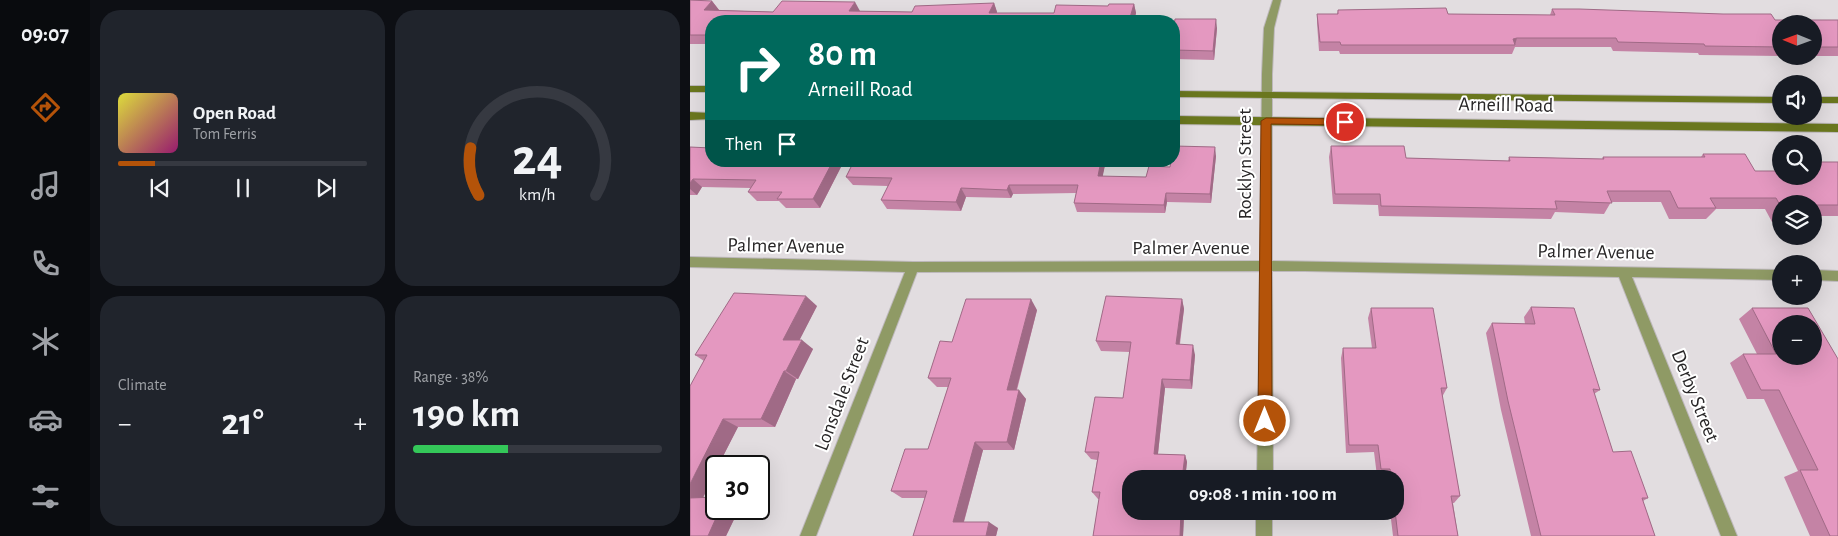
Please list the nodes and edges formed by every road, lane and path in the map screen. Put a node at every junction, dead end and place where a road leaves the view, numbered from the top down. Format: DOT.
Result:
graph roads {
  1 [pos="1278,0"];
  2 [pos="690,89"];
  3 [pos="705,89"];
  4 [pos="1180,94"];
  5 [pos="1267,96"];
  6 [pos="1772,100"];
  7 [pos="1822,100"];
  8 [pos="1838,100"];
  9 [pos="690,116"];
  10 [pos="705,116"];
  11 [pos="1180,120"];
  12 [pos="1266,121"];
  13 [pos="1838,128"];
  14 [pos="690,262"];
  15 [pos="1266,266"];
  16 [pos="913,267"];
  17 [pos="1624,272"];
  18 [pos="1772,275"];
  19 [pos="1822,276"];
  20 [pos="1838,276"];
  21 [pos="1265,470"];
  22 [pos="1264,520"];
  23 [pos="808,536"];
  24 [pos="1264,536"];
  25 [pos="1729,536"];
  1 -- 5 [label="street, Rocklyn Street"];
  2 -- 3 [label="main road"];
  4 -- 5 [label="main road, Arneill Road"];
  5 -- 6 [label="main road, Arneill Road"];
  5 -- 12 [label="street, Rocklyn Street"];
  7 -- 8 [label="main road"];
  9 -- 10 [label="main road"];
  11 -- 12 [label="main road, Arneill Road"];
  12 -- 13 [label="main road, Arneill Road"];
  12 -- 15 [label="street, Rocklyn Street"];
  14 -- 16 [label="street, Palmer Avenue"];
  15 -- 16 [label="street, Palmer Avenue"];
  15 -- 17 [label="street, Palmer Avenue"];
  15 -- 21 [label="street, Rocklyn Street"];
  16 -- 23 [label="street, Lonsdale Street"];
  17 -- 18 [label="street, Palmer Avenue"];
  17 -- 25 [label="street, Derby Street"];
  19 -- 20 [label="street"];
  22 -- 24 [label="street"];
}
